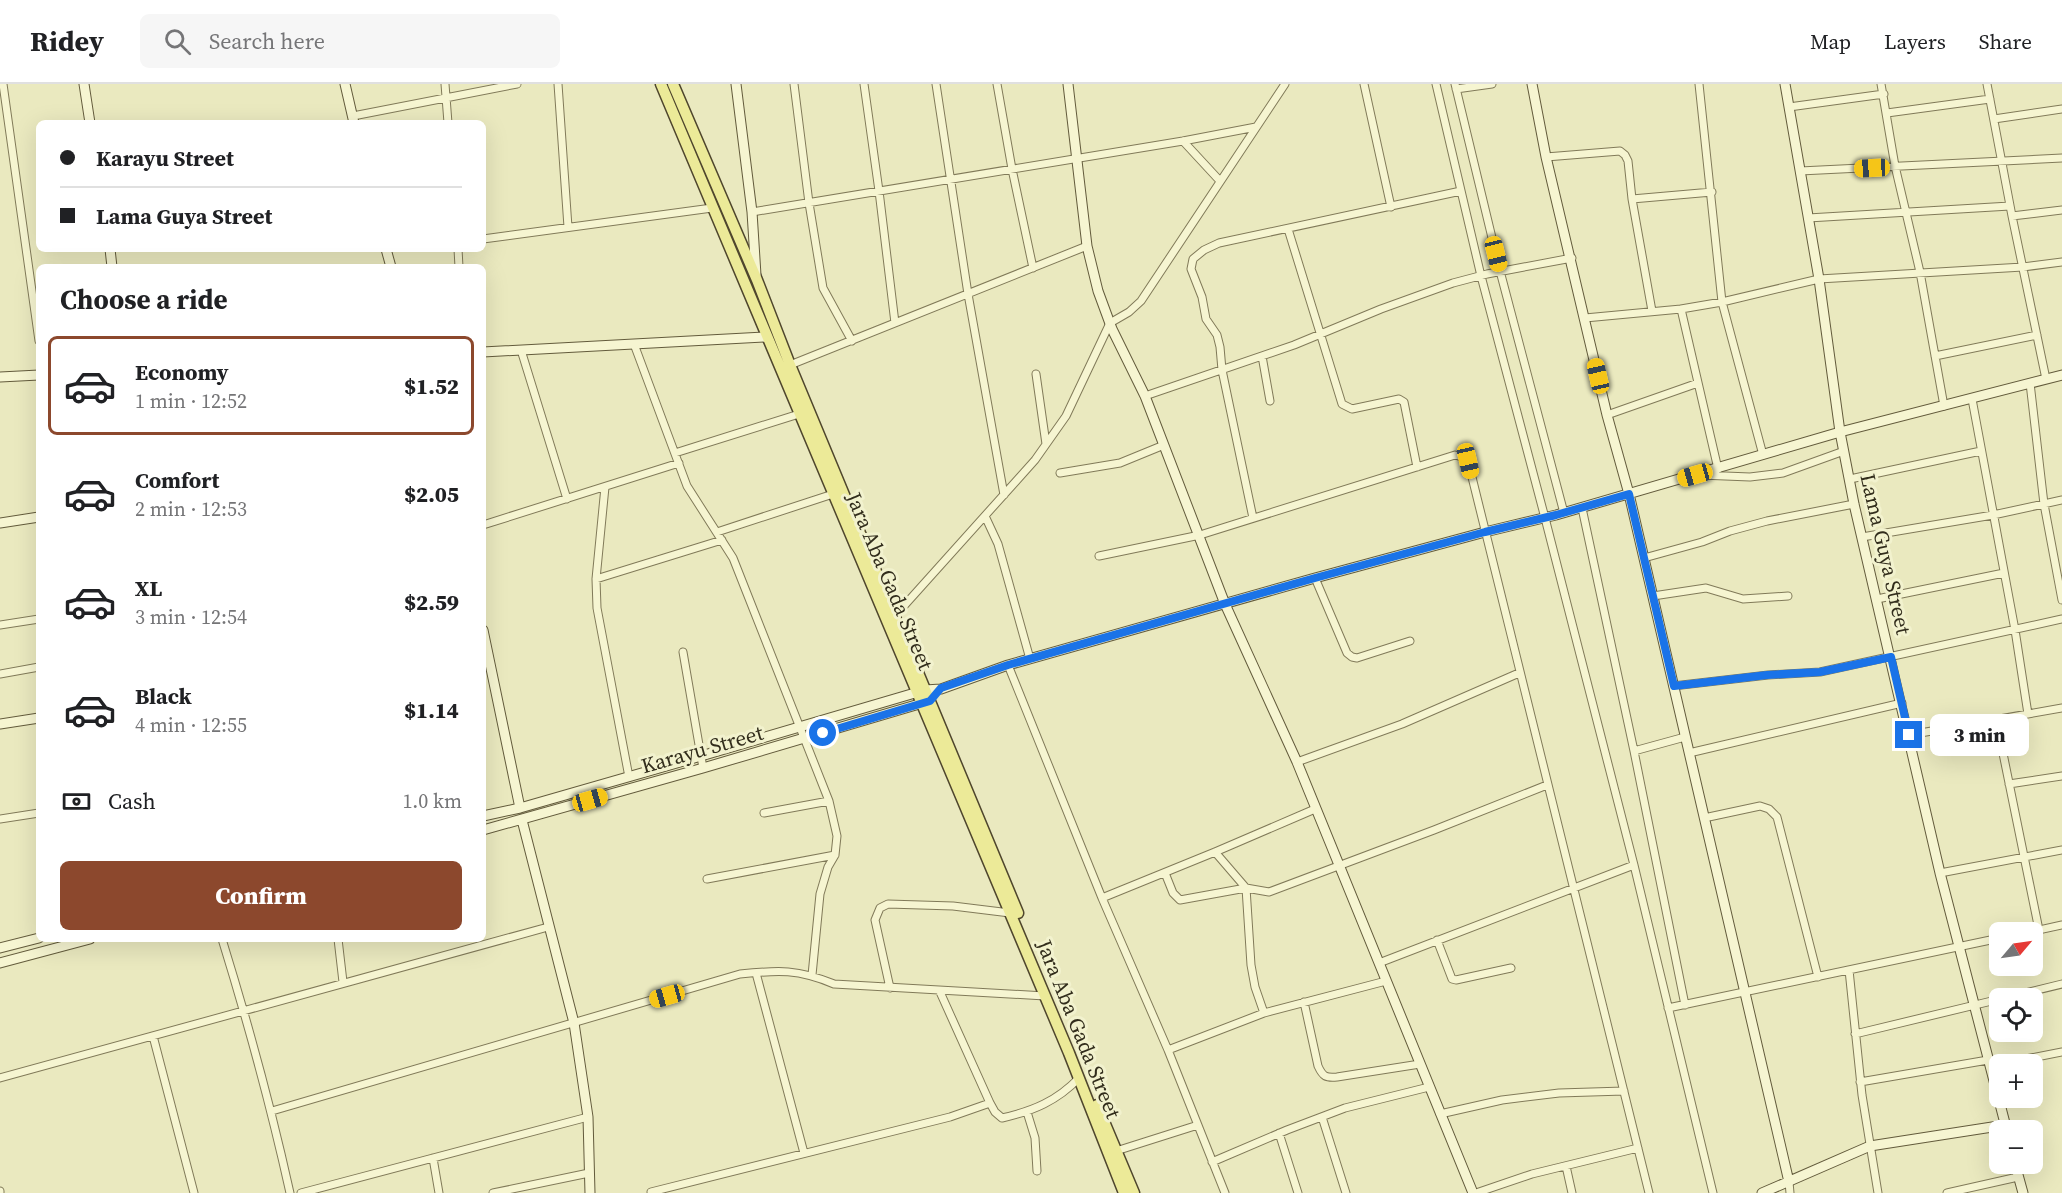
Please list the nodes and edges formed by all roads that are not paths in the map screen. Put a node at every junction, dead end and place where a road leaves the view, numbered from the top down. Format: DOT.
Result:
graph roads {
  1 [pos="3,84"];
  2 [pos="84,84"];
  3 [pos="345,84"];
  4 [pos="445,84"];
  5 [pos="518,84"];
  6 [pos="558,84"];
  7 [pos="661,84"];
  8 [pos="673,84"];
  9 [pos="736,84"];
  10 [pos="794,84"];
  11 [pos="864,84"];
  12 [pos="936,84"];
  13 [pos="998,84"];
  14 [pos="1068,84"];
  15 [pos="1285,84"];
  16 [pos="1364,84"];
  17 [pos="1436,84"];
  18 [pos="1492,84"];
  19 [pos="1532,84"];
  20 [pos="1699,84"];
  21 [pos="1785,84"];
  22 [pos="1881,84"];
  23 [pos="1987,84"];
  24 [pos="1456,87"];
  25 [pos="1884,94"];
  26 [pos="446,98"];
  27 [pos="1990,99"];
  28 [pos="1789,107"];
  29 [pos="2062,109"];
  30 [pos="1887,113"];
  31 [pos="1994,119"];
  32 [pos="90,120"];
  33 [pos="353,120"];
  34 [pos="448,120"];
  35 [pos="1256,127"];
  36 [pos="1184,141"];
  37 [pos="1546,157"];
  38 [pos="2062,158"];
  39 [pos="1077,159"];
  40 [pos="2002,161"];
  41 [pos="1896,166"];
  42 [pos="1012,169"];
  43 [pos="1800,171"];
  44 [pos="950,180"];
  45 [pos="1220,181"];
  46 [pos="879,191"];
  47 [pos="1461,191"];
  48 [pos="1712,192"];
  49 [pos="1632,199"];
  50 [pos="808,203"];
  51 [pos="2010,206"];
  52 [pos="1390,207"];
  53 [pos="712,208"];
  54 [pos="2062,210"];
  55 [pos="1905,211"];
  56 [pos="752,212"];
  57 [pos="2012,216"];
  58 [pos="1808,218"];
  59 [pos="568,227"];
  60 [pos="1288,229"];
  61 [pos="486,239"];
  62 [pos="1087,246"];
  63 [pos="1572,258"];
  64 [pos="2062,262"];
  65 [pos="2023,267"];
  66 [pos="1033,268"];
  67 [pos="1500,272"];
  68 [pos="1920,272"];
  69 [pos="1481,276"];
  70 [pos="1819,279"];
  71 [pos="757,280"];
  72 [pos="968,294"];
  73 [pos="1722,302"];
  74 [pos="1681,309"];
  75 [pos="1652,311"];
  76 [pos="1585,318"];
  77 [pos="36,320"];
  78 [pos="895,323"];
  79 [pos="1111,326"];
  80 [pos="1320,334"];
  81 [pos="2037,335"];
  82 [pos="766,337"];
  83 [pos="852,340"];
  84 [pos="634,344"];
  85 [pos="521,350"];
  86 [pos="486,352"];
  87 [pos="1262,356"];
  88 [pos="1935,356"];
  89 [pos="790,365"];
  90 [pos="1222,370"];
  91 [pos="1036,374"];
  92 [pos="36,375"];
  93 [pos="2062,375"];
  94 [pos="0,377"];
  95 [pos="2046,379"];
  96 [pos="1698,383"];
  97 [pos="2030,383"];
  98 [pos="1145,396"];
  99 [pos="1972,399"];
  100 [pos="1270,401"];
  101 [pos="1944,406"];
  102 [pos="799,414"];
  103 [pos="1607,415"];
  104 [pos="1840,432"];
  105 [pos="1046,444"];
  106 [pos="1164,445"];
  107 [pos="1844,451"];
  108 [pos="1981,451"];
  109 [pos="675,453"];
  110 [pos="1763,455"];
  111 [pos="679,463"];
  112 [pos="1417,467"];
  113 [pos="1718,469"];
  114 [pos="1060,473"];
  115 [pos="1695,475"];
  116 [pos="1850,479"];
  117 [pos="605,487"];
  118 [pos="832,494"];
  119 [pos="1629,494"];
  120 [pos="1004,495"];
  121 [pos="567,499"];
  122 [pos="2062,500"];
  123 [pos="1854,504"];
  124 [pos="2044,504"];
  125 [pos="1582,508"];
  126 [pos="1564,513"];
  127 [pos="1993,515"];
  128 [pos="985,516"];
  129 [pos="36,517"];
  130 [pos="1253,518"];
  131 [pos="1545,518"];
  132 [pos="0,523"];
  133 [pos="486,524"];
  134 [pos="717,532"];
  135 [pos="1485,532"];
  136 [pos="1200,535"];
  137 [pos="1862,537"];
  138 [pos="722,540"];
  139 [pos="1099,556"];
  140 [pos="1644,558"];
  141 [pos="2004,573"];
  142 [pos="1315,578"];
  143 [pos="596,579"];
  144 [pos="1653,596"];
  145 [pos="1788,596"];
  146 [pos="1877,599"];
  147 [pos="2062,600"];
  148 [pos="1225,604"];
  149 [pos="894,616"];
  150 [pos="36,619"];
  151 [pos="2062,620"];
  152 [pos="0,625"];
  153 [pos="2015,630"];
  154 [pos="1410,641"];
  155 [pos="486,644"];
  156 [pos="683,652"];
  157 [pos="1891,657"];
  158 [pos="1030,659"];
  159 [pos="1008,665"];
  160 [pos="36,668"];
  161 [pos="1520,672"];
  162 [pos="0,674"];
  163 [pos="1674,686"];
  164 [pos="941,688"];
  165 [pos="921,691"];
  166 [pos="925,702"];
  167 [pos="1902,703"];
  168 [pos="2062,708"];
  169 [pos="2028,714"];
  170 [pos="36,718"];
  171 [pos="1996,719"];
  172 [pos="0,724"];
  173 [pos="799,726"];
  174 [pos="1909,735"];
  175 [pos="1685,737"];
  176 [pos="803,739"];
  177 [pos="1634,751"];
  178 [pos="1689,753"];
  179 [pos="701,756"];
  180 [pos="1297,762"];
  181 [pos="703,768"];
  182 [pos="2062,776"];
  183 [pos="629,777"];
  184 [pos="2009,784"];
  185 [pos="1547,785"];
  186 [pos="829,801"];
  187 [pos="520,808"];
  188 [pos="1315,809"];
  189 [pos="36,813"];
  190 [pos="764,813"];
  191 [pos="486,815"];
  192 [pos="1704,818"];
  193 [pos="0,819"];
  194 [pos="522,819"];
  195 [pos="486,829"];
  196 [pos="2062,850"];
  197 [pos="1215,852"];
  198 [pos="835,855"];
  199 [pos="2023,857"];
  200 [pos="1634,865"];
  201 [pos="1338,866"];
  202 [pos="1165,873"];
  203 [pos="1940,873"];
  204 [pos="707,879"];
  205 [pos="1246,888"];
  206 [pos="1573,888"];
  207 [pos="1102,898"];
  208 [pos="1010,913"];
  209 [pos="2037,922"];
  210 [pos="2062,925"];
  211 [pos="548,927"];
  212 [pos="2043,929"];
  213 [pos="36,939"];
  214 [pos="1437,940"];
  215 [pos="1989,940"];
  216 [pos="79,942"];
  217 [pos="223,942"];
  218 [pos="338,942"];
  219 [pos="1959,947"];
  220 [pos="0,948"];
  221 [pos="0,963"];
  222 [pos="1379,963"];
  223 [pos="1511,968"];
  224 [pos="1849,970"];
  225 [pos="756,973"];
  226 [pos="812,975"];
  227 [pos="1818,977"];
  228 [pos="1386,981"];
  229 [pos="343,982"];
  230 [pos="2062,984"];
  231 [pos="890,988"];
  232 [pos="2043,989"];
  233 [pos="940,992"];
  234 [pos="1745,992"];
  235 [pos="1045,996"];
  236 [pos="1304,1002"];
  237 [pos="1989,1002"];
  238 [pos="1685,1005"];
  239 [pos="1975,1005"];
  240 [pos="1668,1008"];
  241 [pos="244,1011"];
  242 [pos="1264,1012"];
  243 [pos="574,1023"];
  244 [pos="1855,1034"];
  245 [pos="153,1036"];
  246 [pos="1168,1050"];
  247 [pos="2062,1052"];
  248 [pos="2043,1055"];
  249 [pos="1989,1063"];
  250 [pos="1420,1064"];
  251 [pos="0,1078"];
  252 [pos="1079,1078"];
  253 [pos="1860,1082"];
  254 [pos="1429,1087"];
  255 [pos="1624,1091"];
  256 [pos="990,1103"];
  257 [pos="272,1111"];
  258 [pos="1027,1112"];
  259 [pos="1440,1114"];
  260 [pos="588,1117"];
  261 [pos="1322,1117"];
  262 [pos="1198,1125"];
  263 [pos="1989,1130"];
  264 [pos="1279,1133"];
  265 [pos="1870,1146"];
  266 [pos="1638,1148"];
  267 [pos="1116,1151"];
  268 [pos="804,1153"];
  269 [pos="434,1158"];
  270 [pos="1212,1162"];
  271 [pos="1566,1166"];
  272 [pos="1037,1171"];
  273 [pos="589,1173"];
  274 [pos="2017,1174"];
  275 [pos="2018,1177"];
  276 [pos="1789,1182"];
  277 [pos="651,1192"];
  278 [pos="194,1193"];
  279 [pos="290,1193"];
  280 [pos="301,1193"];
  281 [pos="439,1193"];
  282 [pos="493,1193"];
  283 [pos="590,1193"];
  284 [pos="1124,1193"];
  285 [pos="1134,1193"];
  286 [pos="1225,1193"];
  287 [pos="1298,1193"];
  288 [pos="1346,1193"];
  289 [pos="1475,1193"];
  290 [pos="1572,1193"];
  291 [pos="1649,1193"];
  292 [pos="1713,1193"];
  293 [pos="1762,1193"];
  294 [pos="1790,1193"];
  295 [pos="1878,1193"];
  296 [pos="1947,1193"];
  297 [pos="2023,1193"];
  1 -- 77 [label="street"];
  2 -- 32 [label="street"];
  3 -- 33 [label="street"];
  4 -- 26 [label="street"];
  5 -- 26 [label="street"];
  6 -- 59 [label="street"];
  7 -- 53 [label="main road, Jara Aba Gada Street"];
  8 -- 71 [label="main road, Jara Aba Gada Street"];
  9 -- 56 [label="street"];
  10 -- 50 [label="street"];
  11 -- 46 [label="street"];
  12 -- 44 [label="street"];
  13 -- 42 [label="street"];
  14 -- 39 [label="street"];
  15 -- 35 [label="street"];
  16 -- 52 [label="street"];
  17 -- 47 [label="street"];
  18 -- 24 [label="street"];
  19 -- 37 [label="street"];
  20 -- 48 [label="street"];
  21 -- 28 [label="street, Lama Guya Street"];
  22 -- 25 [label="street"];
  23 -- 27 [label="street"];
  24 -- 67 [label="street"];
  25 -- 28 [label="street"];
  25 -- 30 [label="street"];
  26 -- 33 [label="street"];
  26 -- 34 [label="street"];
  27 -- 30 [label="street"];
  27 -- 31 [label="street"];
  28 -- 43 [label="street, Lama Guya Street"];
  29 -- 31 [label="street"];
  30 -- 41 [label="street"];
  31 -- 40 [label="street"];
  35 -- 36 [label="street"];
  35 -- 45 [label="street"];
  36 -- 39 [label="street"];
  36 -- 45 [label="street"];
  37 -- 49 [label="street"];
  37 -- 63 [label="street"];
  38 -- 40 [label="street"];
  39 -- 42 [label="street"];
  39 -- 62 [label="street"];
  40 -- 41 [label="street"];
  40 -- 51 [label="street"];
  41 -- 43 [label="street"];
  41 -- 55 [label="street"];
  42 -- 44 [label="street"];
  42 -- 66 [label="street"];
  43 -- 58 [label="street, Lama Guya Street"];
  44 -- 46 [label="street"];
  44 -- 72 [label="street"];
  45 -- 79 [label="street"];
  46 -- 50 [label="street"];
  46 -- 78 [label="street"];
  47 -- 52 [label="street"];
  47 -- 69 [label="street"];
  48 -- 49 [label="street"];
  48 -- 73 [label="street"];
  49 -- 75 [label="street"];
  50 -- 56 [label="street"];
  50 -- 83 [label="street"];
  51 -- 55 [label="street"];
  51 -- 57 [label="street"];
  52 -- 60 [label="street"];
  53 -- 59 [label="street"];
  53 -- 82 [label="main road, Jara Aba Gada Street"];
  54 -- 57 [label="street"];
  55 -- 58 [label="street"];
  55 -- 68 [label="street"];
  56 -- 71 [label="street"];
  57 -- 65 [label="street"];
  58 -- 70 [label="street, Lama Guya Street"];
  59 -- 61 [label="street"];
  60 -- 80 [label="street"];
  60 -- 90 [label="street"];
  62 -- 66 [label="street"];
  62 -- 79 [label="street"];
  63 -- 67 [label="street"];
  63 -- 76 [label="street"];
  64 -- 65 [label="street"];
  65 -- 68 [label="street"];
  65 -- 81 [label="street"];
  66 -- 72 [label="street"];
  67 -- 69 [label="street"];
  67 -- 126 [label="street"];
  68 -- 70 [label="street"];
  68 -- 88 [label="street"];
  69 -- 80 [label="street"];
  69 -- 131 [label="street"];
  70 -- 73 [label="street"];
  70 -- 104 [label="street, Lama Guya Street"];
  71 -- 89 [label="main road, Jara Aba Gada Street"];
  72 -- 78 [label="street"];
  72 -- 120 [label="street"];
  73 -- 74 [label="street"];
  73 -- 110 [label="street"];
  74 -- 75 [label="street"];
  74 -- 96 [label="street"];
  75 -- 76 [label="street"];
  76 -- 103 [label="street"];
  78 -- 83 [label="street"];
  79 -- 98 [label="street"];
  79 -- 105 [label="street"];
  80 -- 87 [label="street"];
  80 -- 112 [label="street"];
  81 -- 88 [label="street"];
  81 -- 95 [label="street"];
  82 -- 84 [label="street"];
  82 -- 102 [label="main road, Jara Aba Gada Street"];
  83 -- 89 [label="street"];
  84 -- 85 [label="street"];
  84 -- 109 [label="street"];
  85 -- 86 [label="street"];
  85 -- 121 [label="street"];
  87 -- 90 [label="street"];
  87 -- 100 [label="street"];
  88 -- 101 [label="street"];
  89 -- 149 [label="main road, Jara Aba Gada Street"];
  90 -- 98 [label="street"];
  90 -- 130 [label="street"];
  91 -- 105 [label="street"];
  92 -- 94 [label="street"];
  93 -- 95 [label="street, Karayu Street"];
  95 -- 97 [label="street, Karayu Street"];
  96 -- 103 [label="street"];
  96 -- 113 [label="street"];
  97 -- 99 [label="street, Karayu Street"];
  97 -- 124 [label="street"];
  98 -- 106 [label="street"];
  99 -- 101 [label="street, Karayu Street"];
  99 -- 108 [label="street"];
  101 -- 104 [label="street, Karayu Street"];
  102 -- 109 [label="street"];
  102 -- 118 [label="main road, Jara Aba Gada Street"];
  103 -- 119 [label="street"];
  104 -- 107 [label="street, Lama Guya Street"];
  104 -- 110 [label="street, Karayu Street"];
  105 -- 120 [label="street"];
  106 -- 114 [label="street"];
  106 -- 136 [label="street"];
  107 -- 115 [label="street"];
  107 -- 116 [label="street, Lama Guya Street"];
  108 -- 116 [label="street"];
  108 -- 127 [label="street"];
  109 -- 111 [label="street"];
  110 -- 113 [label="street, Karayu Street"];
  111 -- 117 [label="street"];
  111 -- 134 [label="street"];
  112 -- 130 [label="street"];
  112 -- 135 [label="street"];
  113 -- 115 [label="street, Karayu Street"];
  115 -- 119 [label="street, Karayu Street"];
  116 -- 123 [label="street, Lama Guya Street"];
  117 -- 121 [label="street"];
  117 -- 143 [label="street"];
  118 -- 134 [label="street"];
  118 -- 165 [label="main road, Jara Aba Gada Street"];
  119 -- 125 [label="street, Karayu Street"];
  119 -- 140 [label="street"];
  120 -- 128 [label="street"];
  121 -- 133 [label="street"];
  122 -- 124 [label="street"];
  123 -- 137 [label="street, Lama Guya Street"];
  123 -- 140 [label="street"];
  124 -- 127 [label="street"];
  124 -- 147 [label="street"];
  125 -- 126 [label="street, Karayu Street"];
  125 -- 177 [label="street"];
  126 -- 131 [label="street, Karayu Street"];
  127 -- 137 [label="street"];
  127 -- 141 [label="street"];
  128 -- 149 [label="street"];
  128 -- 158 [label="street"];
  129 -- 132 [label="street"];
  130 -- 136 [label="street"];
  131 -- 135 [label="street, Karayu Street"];
  131 -- 200 [label="street"];
  134 -- 138 [label="street"];
  135 -- 142 [label="street, Karayu Street"];
  135 -- 161 [label="street"];
  136 -- 139 [label="street"];
  136 -- 148 [label="street"];
  137 -- 146 [label="street, Lama Guya Street"];
  138 -- 143 [label="street"];
  138 -- 173 [label="street"];
  140 -- 144 [label="street"];
  141 -- 146 [label="street"];
  141 -- 153 [label="street"];
  142 -- 148 [label="street, Karayu Street"];
  142 -- 154 [label="street"];
  143 -- 183 [label="street"];
  144 -- 145 [label="street"];
  144 -- 163 [label="street"];
  146 -- 157 [label="street, Lama Guya Street"];
  148 -- 158 [label="street, Karayu Street"];
  148 -- 180 [label="street"];
  149 -- 165 [label="main road, Jara Aba Gada Street"];
  150 -- 152 [label="street"];
  151 -- 153 [label="street"];
  153 -- 157 [label="street"];
  153 -- 169 [label="street"];
  155 -- 187 [label="street"];
  156 -- 179 [label="street"];
  157 -- 163 [label="street"];
  157 -- 167 [label="street, Lama Guya Street"];
  158 -- 159 [label="street, Karayu Street"];
  159 -- 164 [label="street, Karayu Street"];
  159 -- 207 [label="street"];
  160 -- 162 [label="street"];
  161 -- 180 [label="street"];
  161 -- 185 [label="street"];
  163 -- 175 [label="street"];
  164 -- 165 [label="street, Karayu Street"];
  164 -- 166 [label="street"];
  165 -- 166 [label="main road, Jara Aba Gada Street"];
  165 -- 173 [label="street, Karayu Street"];
  166 -- 176 [label="street, Karayu Street"];
  166 -- 208 [label="main road, Jara Aba Gada Street"];
  166 -- 267 [label="main road, Jara Aba Gada Street"];
  167 -- 174 [label="street, Lama Guya Street"];
  167 -- 178 [label="street"];
  168 -- 169 [label="street"];
  169 -- 171 [label="street"];
  170 -- 172 [label="street"];
  171 -- 174 [label="street"];
  171 -- 184 [label="street"];
  173 -- 176 [label="street"];
  173 -- 179 [label="street, Karayu Street"];
  174 -- 203 [label="street, Lama Guya Street"];
  175 -- 177 [label="street"];
  175 -- 178 [label="street"];
  176 -- 181 [label="street, Karayu Street"];
  176 -- 186 [label="street"];
  177 -- 238 [label="street"];
  178 -- 192 [label="street"];
  179 -- 181 [label="street"];
  179 -- 183 [label="street, Karayu Street"];
  180 -- 188 [label="street"];
  181 -- 194 [label="street, Karayu Street"];
  182 -- 184 [label="street"];
  183 -- 187 [label="street, Karayu Street"];
  184 -- 199 [label="street"];
  185 -- 201 [label="street"];
  185 -- 206 [label="street"];
  186 -- 190 [label="street"];
  186 -- 198 [label="street"];
  187 -- 191 [label="street, Karayu Street"];
  188 -- 197 [label="street"];
  188 -- 201 [label="street"];
  189 -- 193 [label="street"];
  192 -- 227 [label="street"];
  192 -- 234 [label="street"];
  194 -- 195 [label="street, Karayu Street"];
  194 -- 211 [label="street"];
  196 -- 199 [label="street"];
  197 -- 202 [label="street"];
  197 -- 205 [label="street"];
  198 -- 204 [label="street"];
  198 -- 226 [label="street"];
  199 -- 203 [label="street"];
  199 -- 209 [label="street"];
  200 -- 206 [label="street"];
  200 -- 240 [label="street"];
  201 -- 205 [label="street"];
  201 -- 222 [label="street"];
  202 -- 205 [label="street"];
  202 -- 207 [label="street"];
  203 -- 219 [label="street, Lama Guya Street"];
  205 -- 242 [label="street"];
  206 -- 214 [label="street"];
  206 -- 255 [label="street"];
  207 -- 246 [label="street"];
  208 -- 231 [label="street"];
  208 -- 235 [label="main road, Jara Aba Gada Street"];
  210 -- 212 [label="street"];
  211 -- 229 [label="street"];
  211 -- 243 [label="street"];
  213 -- 220 [label="street"];
  214 -- 222 [label="street"];
  214 -- 223 [label="street"];
  215 -- 219 [label="street"];
  216 -- 221 [label="street"];
  217 -- 241 [label="street"];
  218 -- 229 [label="street"];
  219 -- 224 [label="street"];
  219 -- 239 [label="street, Lama Guya Street"];
  222 -- 228 [label="street"];
  224 -- 227 [label="street"];
  224 -- 244 [label="street"];
  225 -- 226 [label="street"];
  225 -- 243 [label="street"];
  225 -- 268 [label="street"];
  226 -- 231 [label="street"];
  227 -- 234 [label="street"];
  228 -- 236 [label="street"];
  228 -- 250 [label="street"];
  229 -- 241 [label="street"];
  230 -- 232 [label="street"];
  231 -- 233 [label="street"];
  233 -- 235 [label="street"];
  233 -- 256 [label="street"];
  234 -- 238 [label="street"];
  234 -- 276 [label="street"];
  235 -- 252 [label="main road, Jara Aba Gada Street"];
  236 -- 242 [label="street"];
  236 -- 250 [label="street"];
  237 -- 239 [label="street"];
  238 -- 240 [label="street"];
  239 -- 244 [label="street"];
  239 -- 249 [label="street, Lama Guya Street"];
  240 -- 292 [label="street"];
  241 -- 245 [label="street"];
  241 -- 257 [label="street"];
  242 -- 246 [label="street"];
  243 -- 257 [label="street"];
  243 -- 260 [label="street"];
  244 -- 253 [label="street"];
  245 -- 251 [label="street"];
  245 -- 278 [label="street"];
  246 -- 262 [label="street"];
  247 -- 248 [label="street"];
  249 -- 253 [label="street"];
  250 -- 254 [label="street"];
  252 -- 258 [label="street"];
  252 -- 284 [label="main road, Jara Aba Gada Street"];
  253 -- 265 [label="street"];
  254 -- 259 [label="street"];
  254 -- 261 [label="street"];
  255 -- 259 [label="street"];
  255 -- 266 [label="street"];
  256 -- 258 [label="street"];
  256 -- 268 [label="street"];
  257 -- 279 [label="street"];
  258 -- 272 [label="street"];
  259 -- 289 [label="street"];
  260 -- 269 [label="street"];
  260 -- 273 [label="street"];
  261 -- 264 [label="street"];
  261 -- 288 [label="street"];
  262 -- 267 [label="street"];
  262 -- 270 [label="street"];
  263 -- 265 [label="street"];
  264 -- 270 [label="street"];
  264 -- 287 [label="street"];
  265 -- 276 [label="street"];
  265 -- 295 [label="street"];
  266 -- 271 [label="street"];
  266 -- 291 [label="street"];
  267 -- 285 [label="main road, Jara Aba Gada Street"];
  268 -- 277 [label="street"];
  269 -- 280 [label="street"];
  269 -- 281 [label="street"];
  270 -- 286 [label="street"];
  271 -- 289 [label="street"];
  271 -- 290 [label="street"];
  273 -- 282 [label="street"];
  273 -- 283 [label="street"];
  274 -- 275 [label="street"];
  275 -- 296 [label="street"];
  275 -- 297 [label="street"];
  276 -- 293 [label="street"];
  276 -- 294 [label="street"];
}
